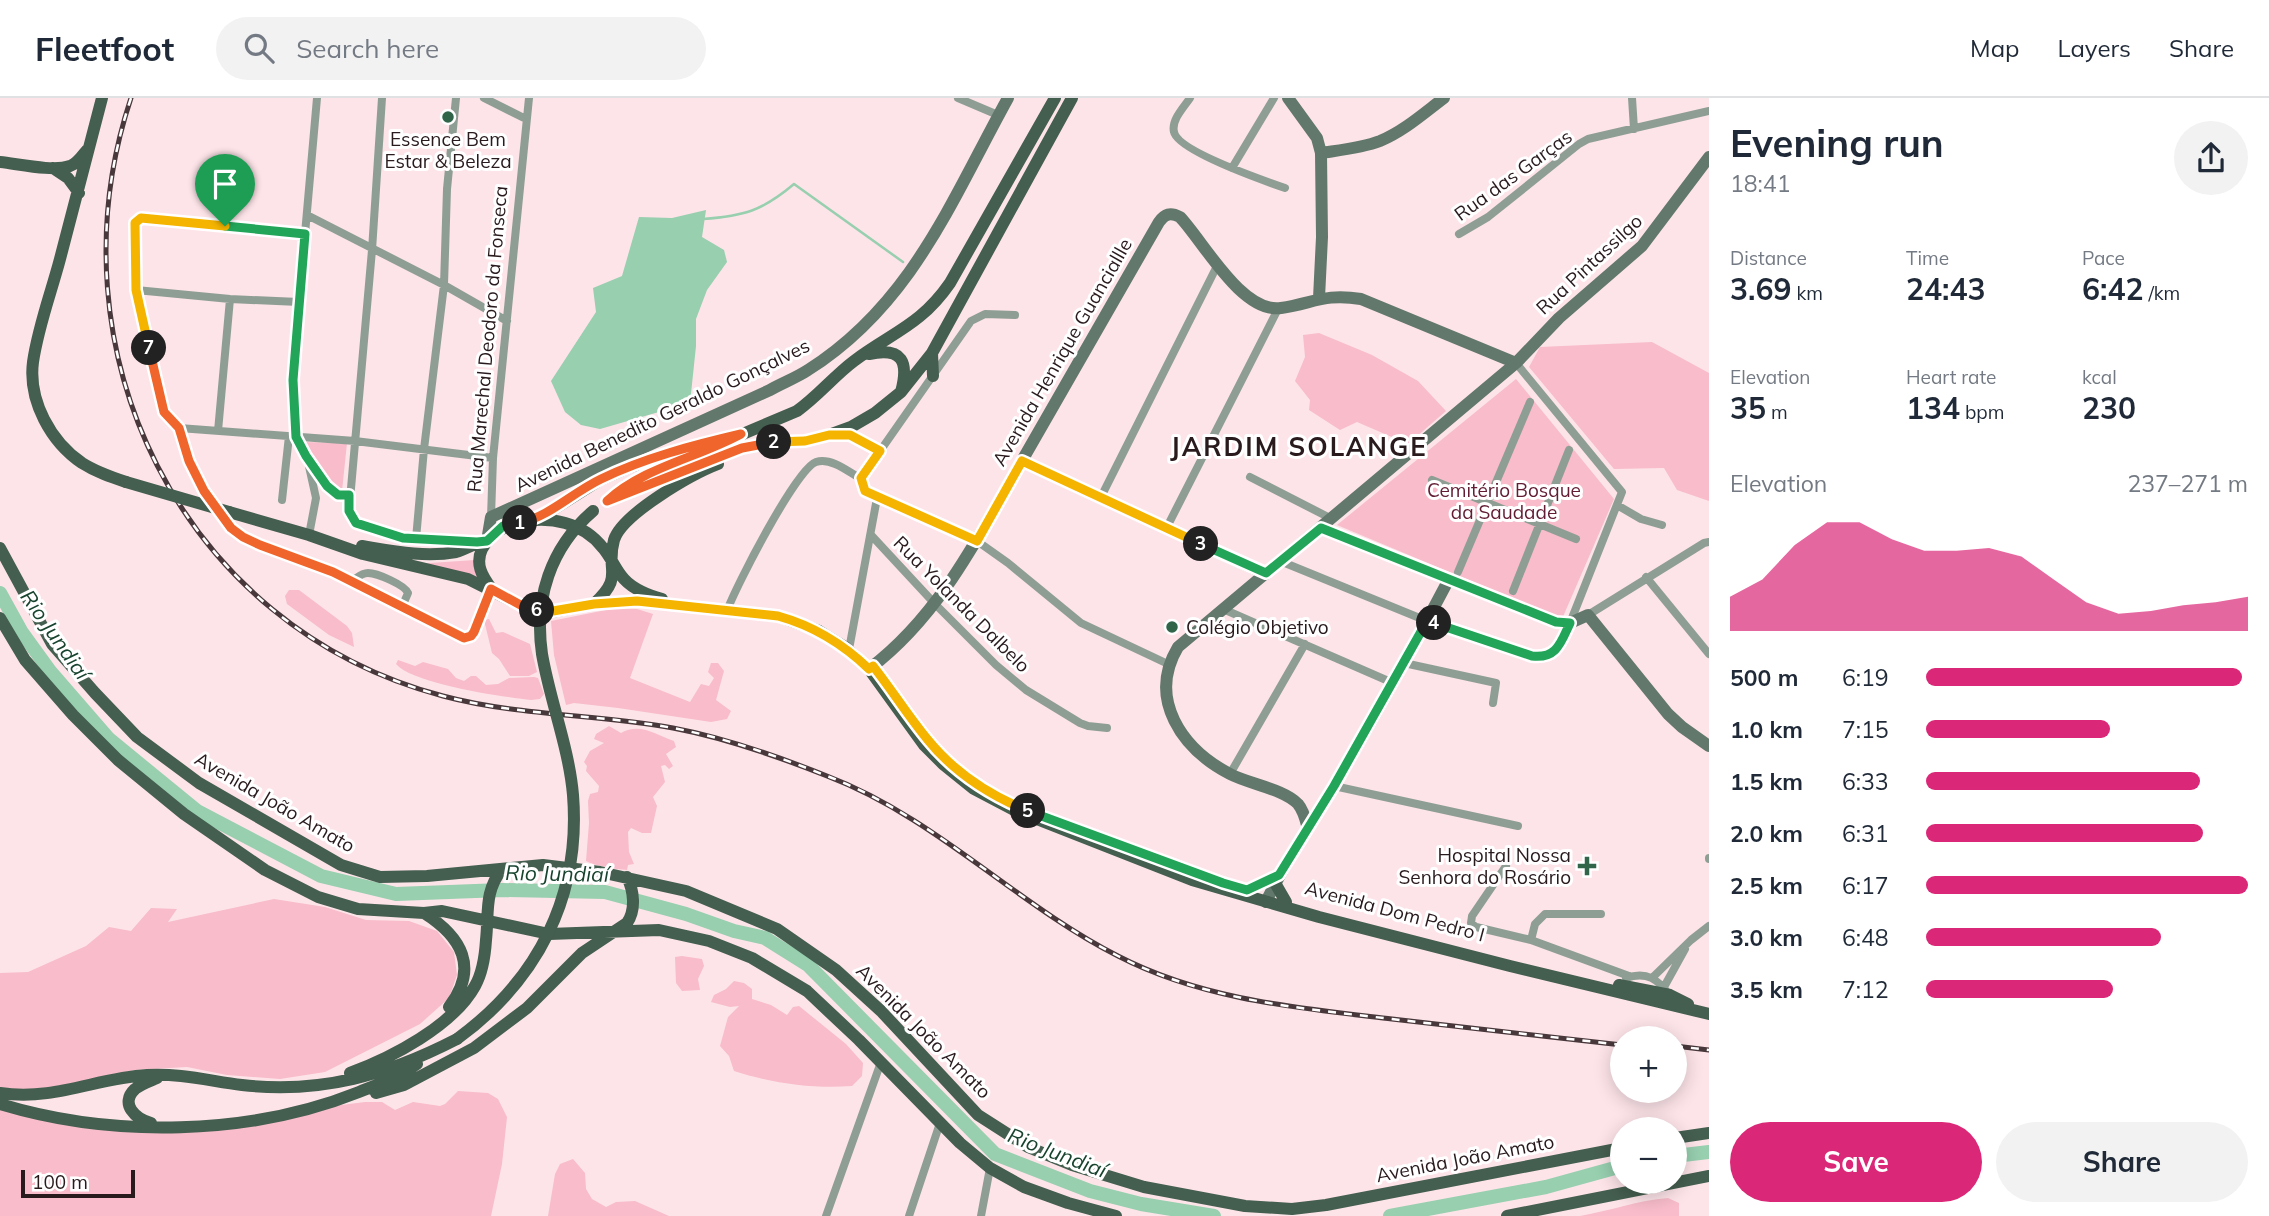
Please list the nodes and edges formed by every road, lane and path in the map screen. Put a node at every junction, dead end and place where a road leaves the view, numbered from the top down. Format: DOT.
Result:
graph roads {
  1 [pos="102,98"];
  2 [pos="317,98"];
  3 [pos="382,98"];
  4 [pos="456,98"];
  5 [pos="484,98"];
  6 [pos="528,98"];
  7 [pos="958,98"];
  8 [pos="1008,98"];
  9 [pos="1055,98"];
  10 [pos="1072,98"];
  11 [pos="1190,98"];
  12 [pos="1274,98"];
  13 [pos="1288,98"];
  14 [pos="1632,98"];
  15 [pos="1442,99"];
  16 [pos="1709,111"];
  17 [pos="999,115"];
  18 [pos="527,119"];
  19 [pos="1634,129"];
  20 [pos="89,148"];
  21 [pos="1321,153"];
  22 [pos="1709,157"];
  23 [pos="0,162"];
  24 [pos="53,168"];
  25 [pos="1232,168"];
  26 [pos="1285,188"];
  27 [pos="79,193"];
  28 [pos="307,215"];
  29 [pos="305,234"];
  30 [pos="1458,234"];
  31 [pos="372,250"];
  32 [pos="1217,266"];
  33 [pos="1320,276"];
  34 [pos="444,285"];
  35 [pos="136,290"];
  36 [pos="1319,298"];
  37 [pos="230,299"];
  38 [pos="299,302"];
  39 [pos="1291,306"];
  40 [pos="1278,309"];
  41 [pos="1015,315"];
  42 [pos="507,321"];
  43 [pos="932,352"];
  44 [pos="864,355"];
  45 [pos="1516,363"];
  46 [pos="933,376"];
  47 [pos="901,392"];
  48 [pos="1530,402"];
  49 [pos="179,428"];
  50 [pos="218,431"];
  51 [pos="741,434"];
  52 [pos="829,435"];
  53 [pos="293,437"];
  54 [pos="355,441"];
  55 [pos="792,442"];
  56 [pos="424,449"];
  57 [pos="1569,450"];
  58 [pos="880,451"];
  59 [pos="306,456"];
  60 [pos="493,458"];
  61 [pos="1022,461"];
  62 [pos="1250,477"];
  63 [pos="861,478"];
  64 [pos="1432,480"];
  65 [pos="349,495"];
  66 [pos="1101,497"];
  67 [pos="877,498"];
  68 [pos="282,500"];
  69 [pos="607,501"];
  70 [pos="1486,501"];
  71 [pos="1617,505"];
  72 [pos="491,517"];
  73 [pos="538,519"];
  74 [pos="1332,519"];
  75 [pos="1539,524"];
  76 [pos="1662,525"];
  77 [pos="1166,528"];
  78 [pos="1321,528"];
  79 [pos="309,535"];
  80 [pos="871,535"];
  81 [pos="416,539"];
  82 [pos="1576,540"];
  83 [pos="977,541"];
  84 [pos="482,542"];
  85 [pos="1709,542"];
  86 [pos="341,545"];
  87 [pos="0,548"];
  88 [pos="612,559"];
  89 [pos="1280,561"];
  90 [pos="1266,573"];
  91 [pos="1453,575"];
  92 [pos="1646,577"];
  93 [pos="352,581"];
  94 [pos="492,590"];
  95 [pos="1513,591"];
  96 [pos="594,604"];
  97 [pos="934,604"];
  98 [pos="695,606"];
  99 [pos="401,607"];
  100 [pos="728,608"];
  101 [pos="1223,609"];
  102 [pos="1588,615"];
  103 [pos="0,618"];
  104 [pos="1427,621"];
  105 [pos="1570,623"];
  106 [pos="850,644"];
  107 [pos="1305,645"];
  108 [pos="1709,654"];
  109 [pos="1404,663"];
  110 [pos="1168,664"];
  111 [pos="871,668"];
  112 [pos="1393,683"];
  113 [pos="1493,703"];
  114 [pos="1107,727"];
  115 [pos="1709,746"];
  116 [pos="1230,774"];
  117 [pos="1334,786"];
  118 [pos="1518,826"];
  119 [pos="1308,829"];
  120 [pos="1506,866"];
  121 [pos="502,869"];
  122 [pos="627,877"];
  123 [pos="1277,879"];
  124 [pos="1247,890"];
  125 [pos="1267,899"];
  126 [pos="1286,902"];
  127 [pos="424,913"];
  128 [pos="1601,914"];
  129 [pos="488,917"];
  130 [pos="1709,926"];
  131 [pos="614,933"];
  132 [pos="1531,940"];
  133 [pos="1690,940"];
  134 [pos="1629,976"];
  135 [pos="1653,977"];
  136 [pos="1612,987"];
  137 [pos="1667,991"];
  138 [pos="1682,1008"];
  139 [pos="1709,1013"];
  140 [pos="435,1027"];
  141 [pos="430,1053"];
  142 [pos="881,1062"];
  143 [pos="163,1074"];
  144 [pos="267,1086"];
  145 [pos="0,1093"];
  146 [pos="338,1101"];
  147 [pos="0,1104"];
  148 [pos="940,1123"];
  149 [pos="171,1127"];
  150 [pos="1709,1133"];
  151 [pos="1687,1136"];
  152 [pos="1610,1150"];
  153 [pos="990,1168"];
  154 [pos="1709,1176"];
  155 [pos="1108,1215"];
  156 [pos="826,1216"];
  157 [pos="909,1216"];
  158 [pos="981,1216"];
  159 [pos="1507,1216"];
  1 -- 20 [label="main road"];
  2 -- 28 [label="street"];
  3 -- 31 [label="street"];
  4 -- 34 [label="street"];
  5 -- 18 [label="street"];
  6 -- 18 [label="street, Rua Marechal Deodoro da Fonseca"];
  7 -- 17 [label="street"];
  8 -- 17 [label="street, Avenida Benedito Geraldo Gonçalves"];
  9 -- 44 [label="main road"];
  10 -- 43 [label="main road"];
  11 -- 25 [label="street"];
  12 -- 25 [label="street"];
  13 -- 21 [label="street"];
  14 -- 19 [label="street"];
  15 -- 21 [label="street"];
  16 -- 19 [label="street, Rua das Garças"];
  17 -- 72 [label="street, Avenida Benedito Geraldo Gonçalves"];
  18 -- 42 [label="street, Rua Marechal Deodoro da Fonseca"];
  19 -- 30 [label="street, Rua das Garças"];
  20 -- 24 [label="main road"];
  20 -- 27 [label="main road"];
  21 -- 33 [label="street"];
  22 -- 45 [label="street, Rua Pintassilgo"];
  23 -- 24 [label="main road"];
  24 -- 27 [label="main road"];
  25 -- 26 [label="street"];
  27 -- 79 [label="main road, bridge"];
  28 -- 29 [label="street"];
  28 -- 31 [label="street"];
  29 -- 35 [label="street"];
  29 -- 38 [label="street"];
  31 -- 34 [label="street"];
  31 -- 54 [label="street"];
  32 -- 40 [label="street"];
  32 -- 61 [label="street, Avenida Henrique Guanciallle"];
  32 -- 66 [label="street"];
  33 -- 36 [label="street"];
  33 -- 39 [label="street"];
  34 -- 42 [label="street"];
  34 -- 56 [label="street"];
  35 -- 37 [label="street"];
  35 -- 49 [label="street"];
  36 -- 39 [label="street"];
  36 -- 45 [label="street"];
  37 -- 38 [label="street"];
  37 -- 50 [label="street"];
  38 -- 53 [label="street"];
  39 -- 40 [label="street"];
  40 -- 77 [label="street"];
  41 -- 46 [label="street"];
  42 -- 60 [label="street, Rua Marechal Deodoro da Fonseca"];
  43 -- 46 [label="main road"];
  43 -- 47 [label="main road"];
  44 -- 47 [label="main road"];
  44 -- 51 [label="main road"];
  45 -- 71 [label="street"];
  45 -- 74 [label="street, Rua Pintassilgo"];
  46 -- 58 [label="street"];
  47 -- 52 [label="main road"];
  48 -- 70 [label="street"];
  49 -- 50 [label="street"];
  49 -- 93 [label="street"];
  50 -- 53 [label="street"];
  51 -- 69 [label="main road"];
  51 -- 73 [label="main road"];
  52 -- 55 [label="main road"];
  52 -- 58 [label="main road"];
  53 -- 54 [label="street"];
  53 -- 59 [label="street"];
  53 -- 68 [label="street"];
  54 -- 56 [label="street"];
  54 -- 65 [label="street"];
  55 -- 69 [label="main road"];
  55 -- 88 [label="main road"];
  56 -- 60 [label="street"];
  56 -- 81 [label="street"];
  57 -- 75 [label="street"];
  58 -- 63 [label="street"];
  59 -- 65 [label="street"];
  59 -- 79 [label="street"];
  60 -- 72 [label="street, Rua Marechal Deodoro da Fonseca"];
  61 -- 66 [label="street"];
  61 -- 83 [label="street, Avenida Henrique Guanciallle"];
  62 -- 74 [label="street"];
  63 -- 67 [label="street"];
  63 -- 100 [label="street"];
  64 -- 70 [label="street"];
  65 -- 81 [label="street"];
  66 -- 77 [label="street"];
  67 -- 80 [label="street"];
  67 -- 83 [label="street"];
  69 -- 141 [label="main road, bridge"];
  70 -- 75 [label="street"];
  70 -- 91 [label="street"];
  71 -- 76 [label="street"];
  71 -- 105 [label="street"];
  72 -- 84 [label="street, Rua Marechal Deodoro da Fonseca"];
  73 -- 84 [label="main road"];
  73 -- 88 [label="main road"];
  74 -- 78 [label="street, Rua Pintassilgo"];
  75 -- 82 [label="street"];
  75 -- 95 [label="street"];
  77 -- 90 [label="street"];
  78 -- 89 [label="street, Rua Pintassilgo"];
  78 -- 91 [label="street"];
  79 -- 86 [label="main road"];
  80 -- 97 [label="street, Rua Yolanda Dalbelo"];
  80 -- 106 [label="street"];
  81 -- 84 [label="street"];
  83 -- 97 [label="street, Avenida Henrique Guanciallle"];
  83 -- 110 [label="street"];
  84 -- 86 [label="main road"];
  84 -- 94 [label="main road"];
  85 -- 92 [label="street"];
  86 -- 94 [label="main road"];
  87 -- 121 [label="main road, Avenida João Amato"];
  88 -- 96 [label="main road"];
  88 -- 98 [label="main road"];
  89 -- 90 [label="street, Rua Pintassilgo"];
  89 -- 104 [label="street"];
  90 -- 101 [label="street, Rua Pintassilgo"];
  91 -- 104 [label="street"];
  91 -- 105 [label="street"];
  92 -- 102 [label="street"];
  92 -- 108 [label="street"];
  93 -- 99 [label="street"];
  93 -- 99 [label="street"];
  94 -- 96 [label="main road"];
  94 -- 99 [label="street"];
  96 -- 98 [label="main road"];
  97 -- 111 [label="street, Avenida Henrique Guanciallle"];
  97 -- 114 [label="street, Rua Yolanda Dalbelo"];
  98 -- 100 [label="main road, Avenida Dom Pedro I"];
  100 -- 106 [label="main road, Avenida Dom Pedro I"];
  100 -- 111 [label="main road, Avenida Dom Pedro I"];
  101 -- 107 [label="street"];
  101 -- 110 [label="street, Rua Pintassilgo"];
  102 -- 105 [label="street"];
  102 -- 115 [label="street"];
  103 -- 127 [label="main road"];
  104 -- 105 [label="street"];
  104 -- 109 [label="street"];
  106 -- 111 [label="main road, Avenida Dom Pedro I"];
  107 -- 112 [label="street"];
  107 -- 116 [label="street"];
  109 -- 112 [label="street"];
  109 -- 113 [label="street"];
  110 -- 116 [label="street"];
  111 -- 124 [label="main road, Avenida Dom Pedro I"];
  111 -- 125 [label="main road, Avenida Dom Pedro I"];
  112 -- 117 [label="street"];
  116 -- 119 [label="street"];
  117 -- 118 [label="street"];
  117 -- 119 [label="street"];
  119 -- 123 [label="street"];
  120 -- 132 [label="street"];
  121 -- 122 [label="main road, Avenida João Amato"];
  121 -- 129 [label="main road"];
  122 -- 131 [label="main road"];
  122 -- 152 [label="main road, Avenida João Amato"];
  123 -- 124 [label="main road"];
  123 -- 125 [label="street"];
  123 -- 126 [label="main road"];
  124 -- 125 [label="main road, Avenida Dom Pedro I"];
  125 -- 126 [label="main road, Avenida Dom Pedro I"];
  125 -- 136 [label="main road, Avenida Dom Pedro I"];
  126 -- 136 [label="main road, Avenida Dom Pedro I"];
  127 -- 129 [label="main road"];
  127 -- 140 [label="main road"];
  128 -- 132 [label="street"];
  129 -- 131 [label="main road"];
  129 -- 140 [label="main road"];
  130 -- 133 [label="street"];
  131 -- 142 [label="main road"];
  131 -- 146 [label="main road"];
  132 -- 134 [label="street"];
  133 -- 135 [label="street"];
  133 -- 137 [label="street"];
  134 -- 135 [label="street"];
  134 -- 136 [label="street"];
  135 -- 137 [label="street"];
  136 -- 137 [label="main road, Avenida Dom Pedro I"];
  136 -- 138 [label="main road, Avenida Dom Pedro I"];
  137 -- 138 [label="street"];
  137 -- 139 [label="main road, Avenida Dom Pedro I"];
  138 -- 139 [label="main road, Avenida Dom Pedro I"];
  140 -- 144 [label="main road"];
  141 -- 144 [label="main road"];
  141 -- 146 [label="main road"];
  142 -- 148 [label="main road"];
  142 -- 156 [label="street"];
  143 -- 144 [label="main road"];
  143 -- 145 [label="main road"];
  143 -- 149 [label="main road"];
  146 -- 149 [label="main road"];
  147 -- 149 [label="main road"];
  148 -- 153 [label="main road"];
  148 -- 157 [label="street"];
  150 -- 151 [label="main road"];
  153 -- 155 [label="main road"];
  153 -- 158 [label="street"];
  154 -- 159 [label="main road"];
}
